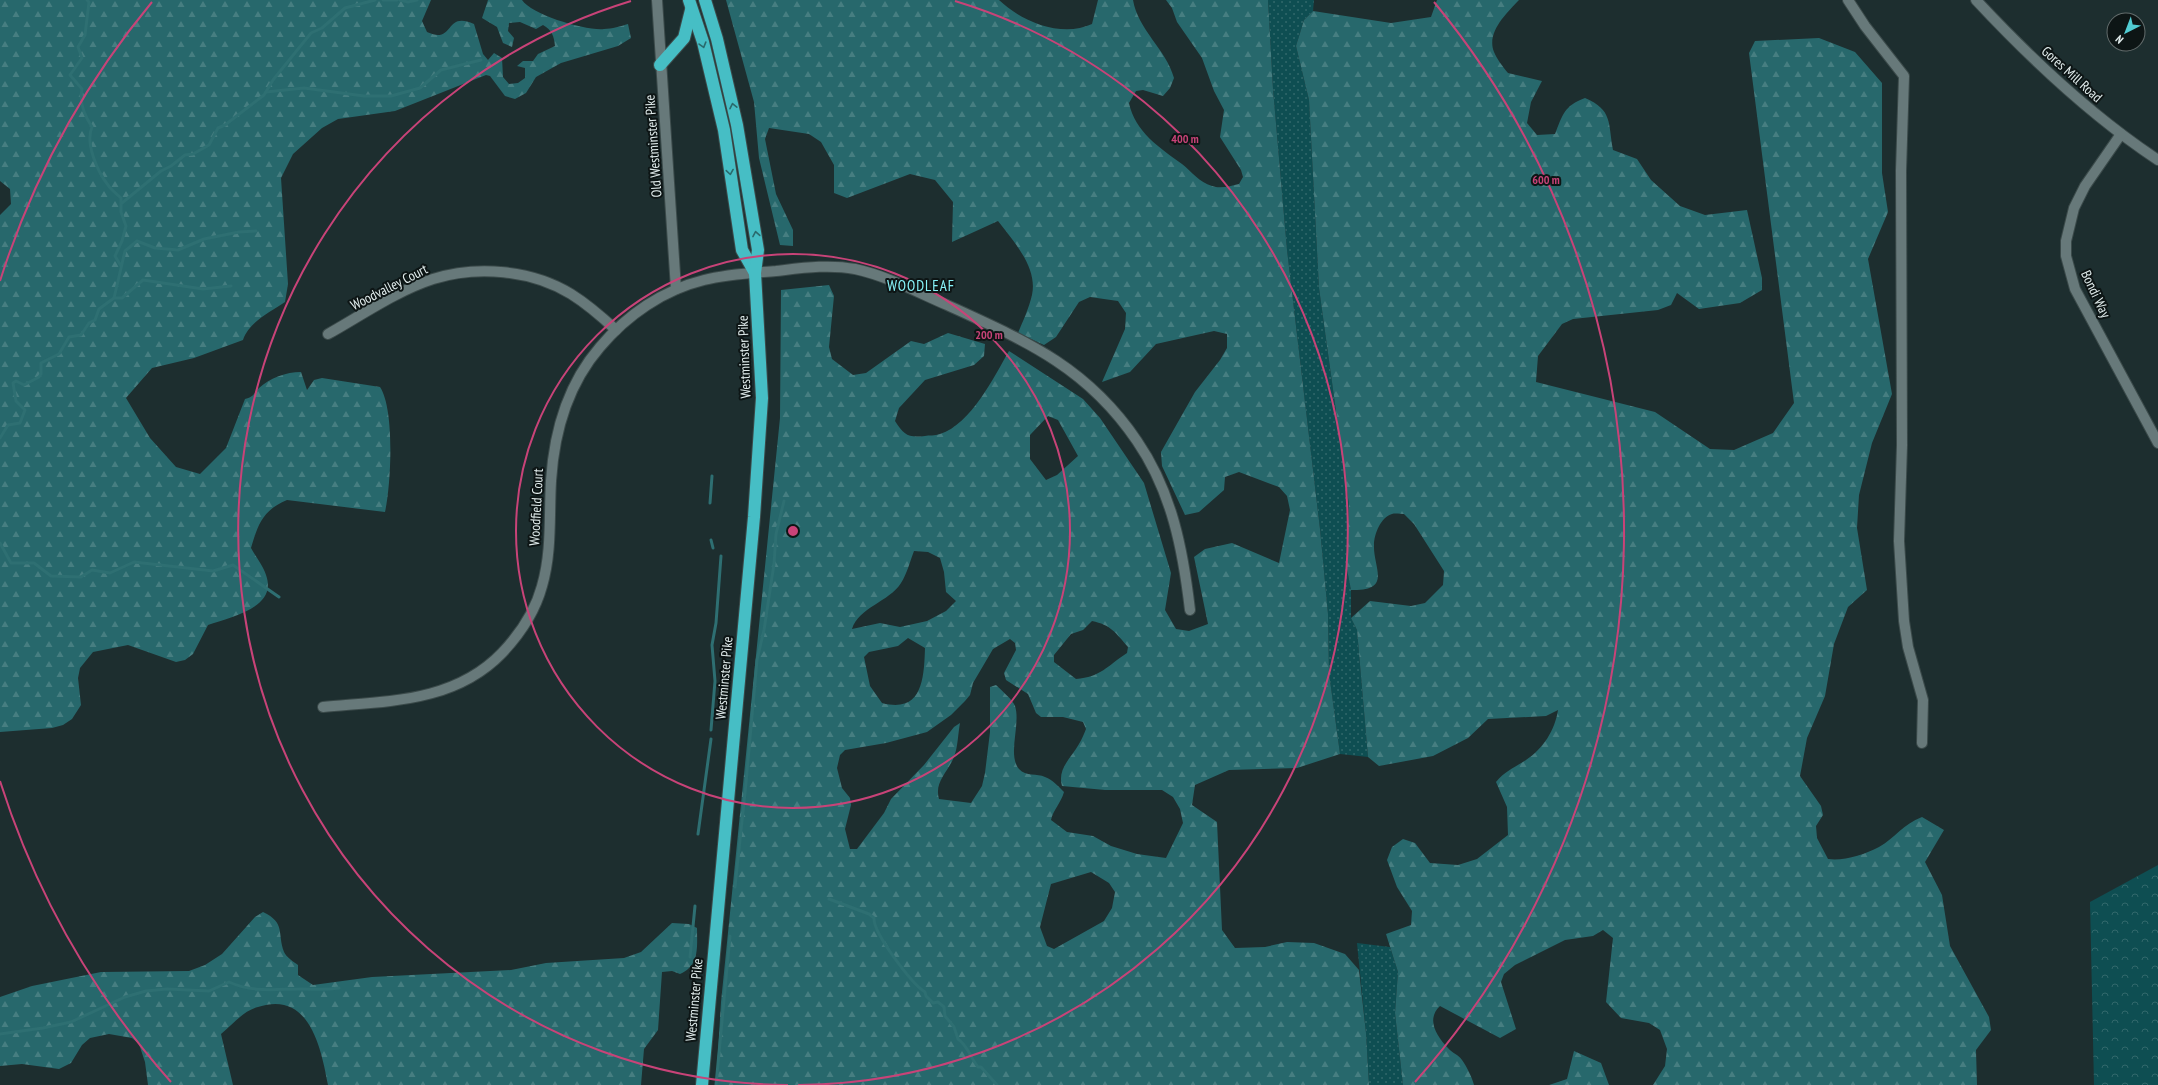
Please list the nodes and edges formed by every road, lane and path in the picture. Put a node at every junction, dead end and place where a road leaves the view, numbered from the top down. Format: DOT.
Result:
graph roads {
  1 [pos="657,0"];
  2 [pos="705,0"];
  3 [pos="1848,0"];
  4 [pos="1976,0"];
  5 [pos="690,4"];
  6 [pos="660,65"];
  7 [pos="2121,134"];
  8 [pos="2158,160"];
  9 [pos="755,273"];
  10 [pos="676,289"];
  11 [pos="616,330"];
  12 [pos="328,334"];
  13 [pos="2158,443"];
  14 [pos="1190,610"];
  15 [pos="323,707"];
  16 [pos="1922,743"];
  17 [pos="702,1085"];
  1 -- 6 [label="street, Old Westminster Pike"];
  9 -- 2 [label="highway, Westminster Pike, one-way"];
  3 -- 16 [label="street"];
  4 -- 7 [label="street, Gores Mill Road"];
  5 -- 6 [label="highway"];
  5 -- 9 [label="highway, Westminster Pike, one-way"];
  6 -- 10 [label="street, Old Westminster Pike"];
  7 -- 8 [label="street, Gores Mill Road"];
  7 -- 13 [label="street, Bondi Way"];
  9 -- 10 [label="street, Woodfield Court"];
  9 -- 14 [label="street, Woodfield Court"];
  9 -- 17 [label="highway, Westminster Pike"];
  10 -- 11 [label="street, Woodfield Court"];
  11 -- 12 [label="street, Woodvalley Court"];
  11 -- 15 [label="street, Woodfield Court"];
}
